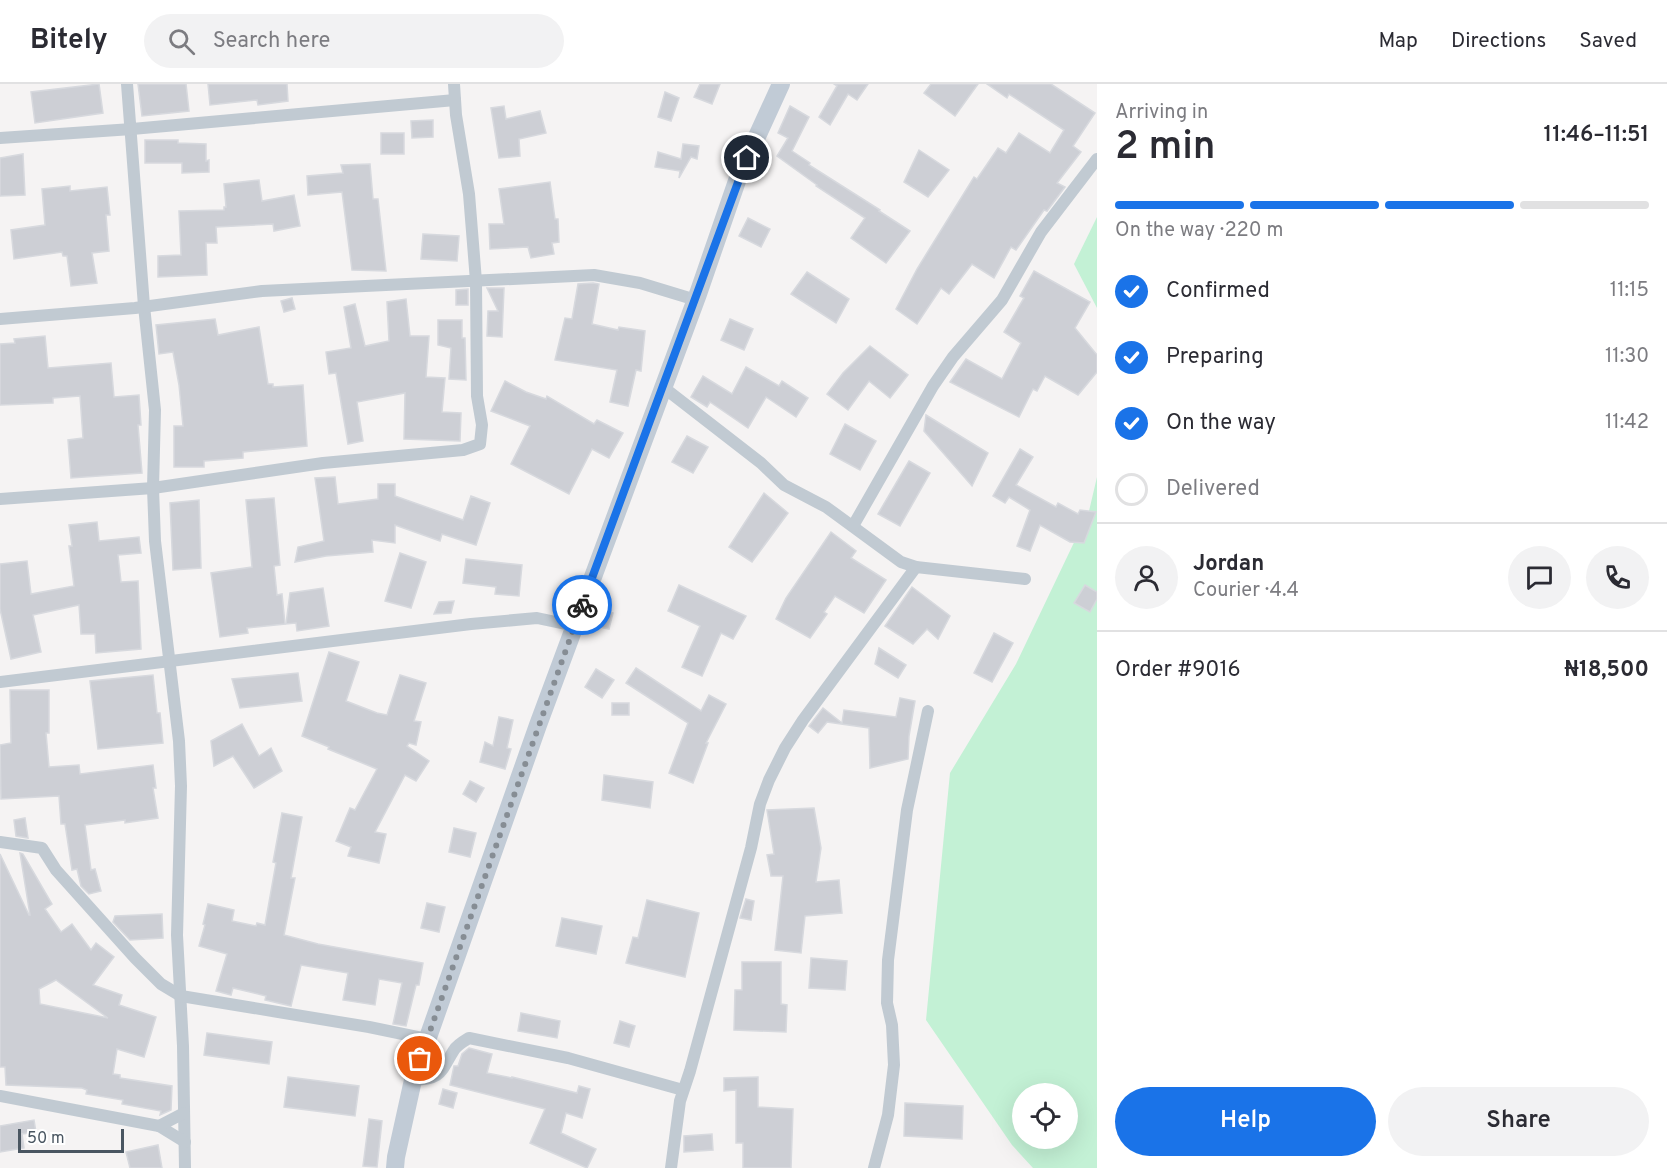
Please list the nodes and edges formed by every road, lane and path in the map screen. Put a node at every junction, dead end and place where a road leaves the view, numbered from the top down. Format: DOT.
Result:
graph roads {
  1 [pos="127,84"];
  2 [pos="454,84"];
  3 [pos="781,84"];
  4 [pos="455,100"];
  5 [pos="132,129"];
  6 [pos="0,138"];
  7 [pos="1097,159"];
  8 [pos="476,281"];
  9 [pos="696,300"];
  10 [pos="144,306"];
  11 [pos="0,319"];
  12 [pos="663,387"];
  13 [pos="153,488"];
  14 [pos="0,499"];
  15 [pos="853,526"];
  16 [pos="916,567"];
  17 [pos="1025,579"];
  18 [pos="575,626"];
  19 [pos="170,662"];
  20 [pos="0,682"];
  21 [pos="928,711"];
  22 [pos="0,842"];
  23 [pos="181,996"];
  24 [pos="427,1039"];
  25 [pos="413,1080"];
  26 [pos="684,1090"];
  27 [pos="0,1096"];
  28 [pos="184,1113"];
  29 [pos="159,1126"];
  30 [pos="185,1142"];
  31 [pos="185,1168"];
  32 [pos="395,1168"];
  33 [pos="671,1168"];
  34 [pos="874,1168"];
  1 -- 5 [label="street"];
  2 -- 4 [label="street"];
  3 -- 9 [label="street"];
  4 -- 5 [label="street"];
  4 -- 8 [label="street"];
  5 -- 6 [label="street"];
  5 -- 10 [label="street"];
  7 -- 15 [label="street"];
  8 -- 9 [label="street"];
  8 -- 10 [label="street"];
  8 -- 13 [label="street"];
  9 -- 12 [label="street"];
  10 -- 11 [label="street"];
  10 -- 13 [label="street"];
  12 -- 15 [label="street"];
  12 -- 18 [label="street"];
  13 -- 14 [label="street"];
  13 -- 19 [label="street"];
  15 -- 16 [label="street"];
  16 -- 17 [label="street"];
  16 -- 26 [label="street"];
  18 -- 19 [label="street"];
  18 -- 24 [label="street"];
  19 -- 20 [label="street"];
  19 -- 23 [label="street"];
  21 -- 34 [label="street"];
  22 -- 23 [label="street"];
  23 -- 24 [label="street"];
  23 -- 28 [label="street"];
  24 -- 25 [label="street"];
  25 -- 26 [label="street"];
  25 -- 32 [label="street"];
  26 -- 33 [label="street"];
  27 -- 29 [label="street"];
  28 -- 29 [label="street"];
  28 -- 30 [label="street"];
  29 -- 30 [label="street"];
  30 -- 31 [label="street"];
}
